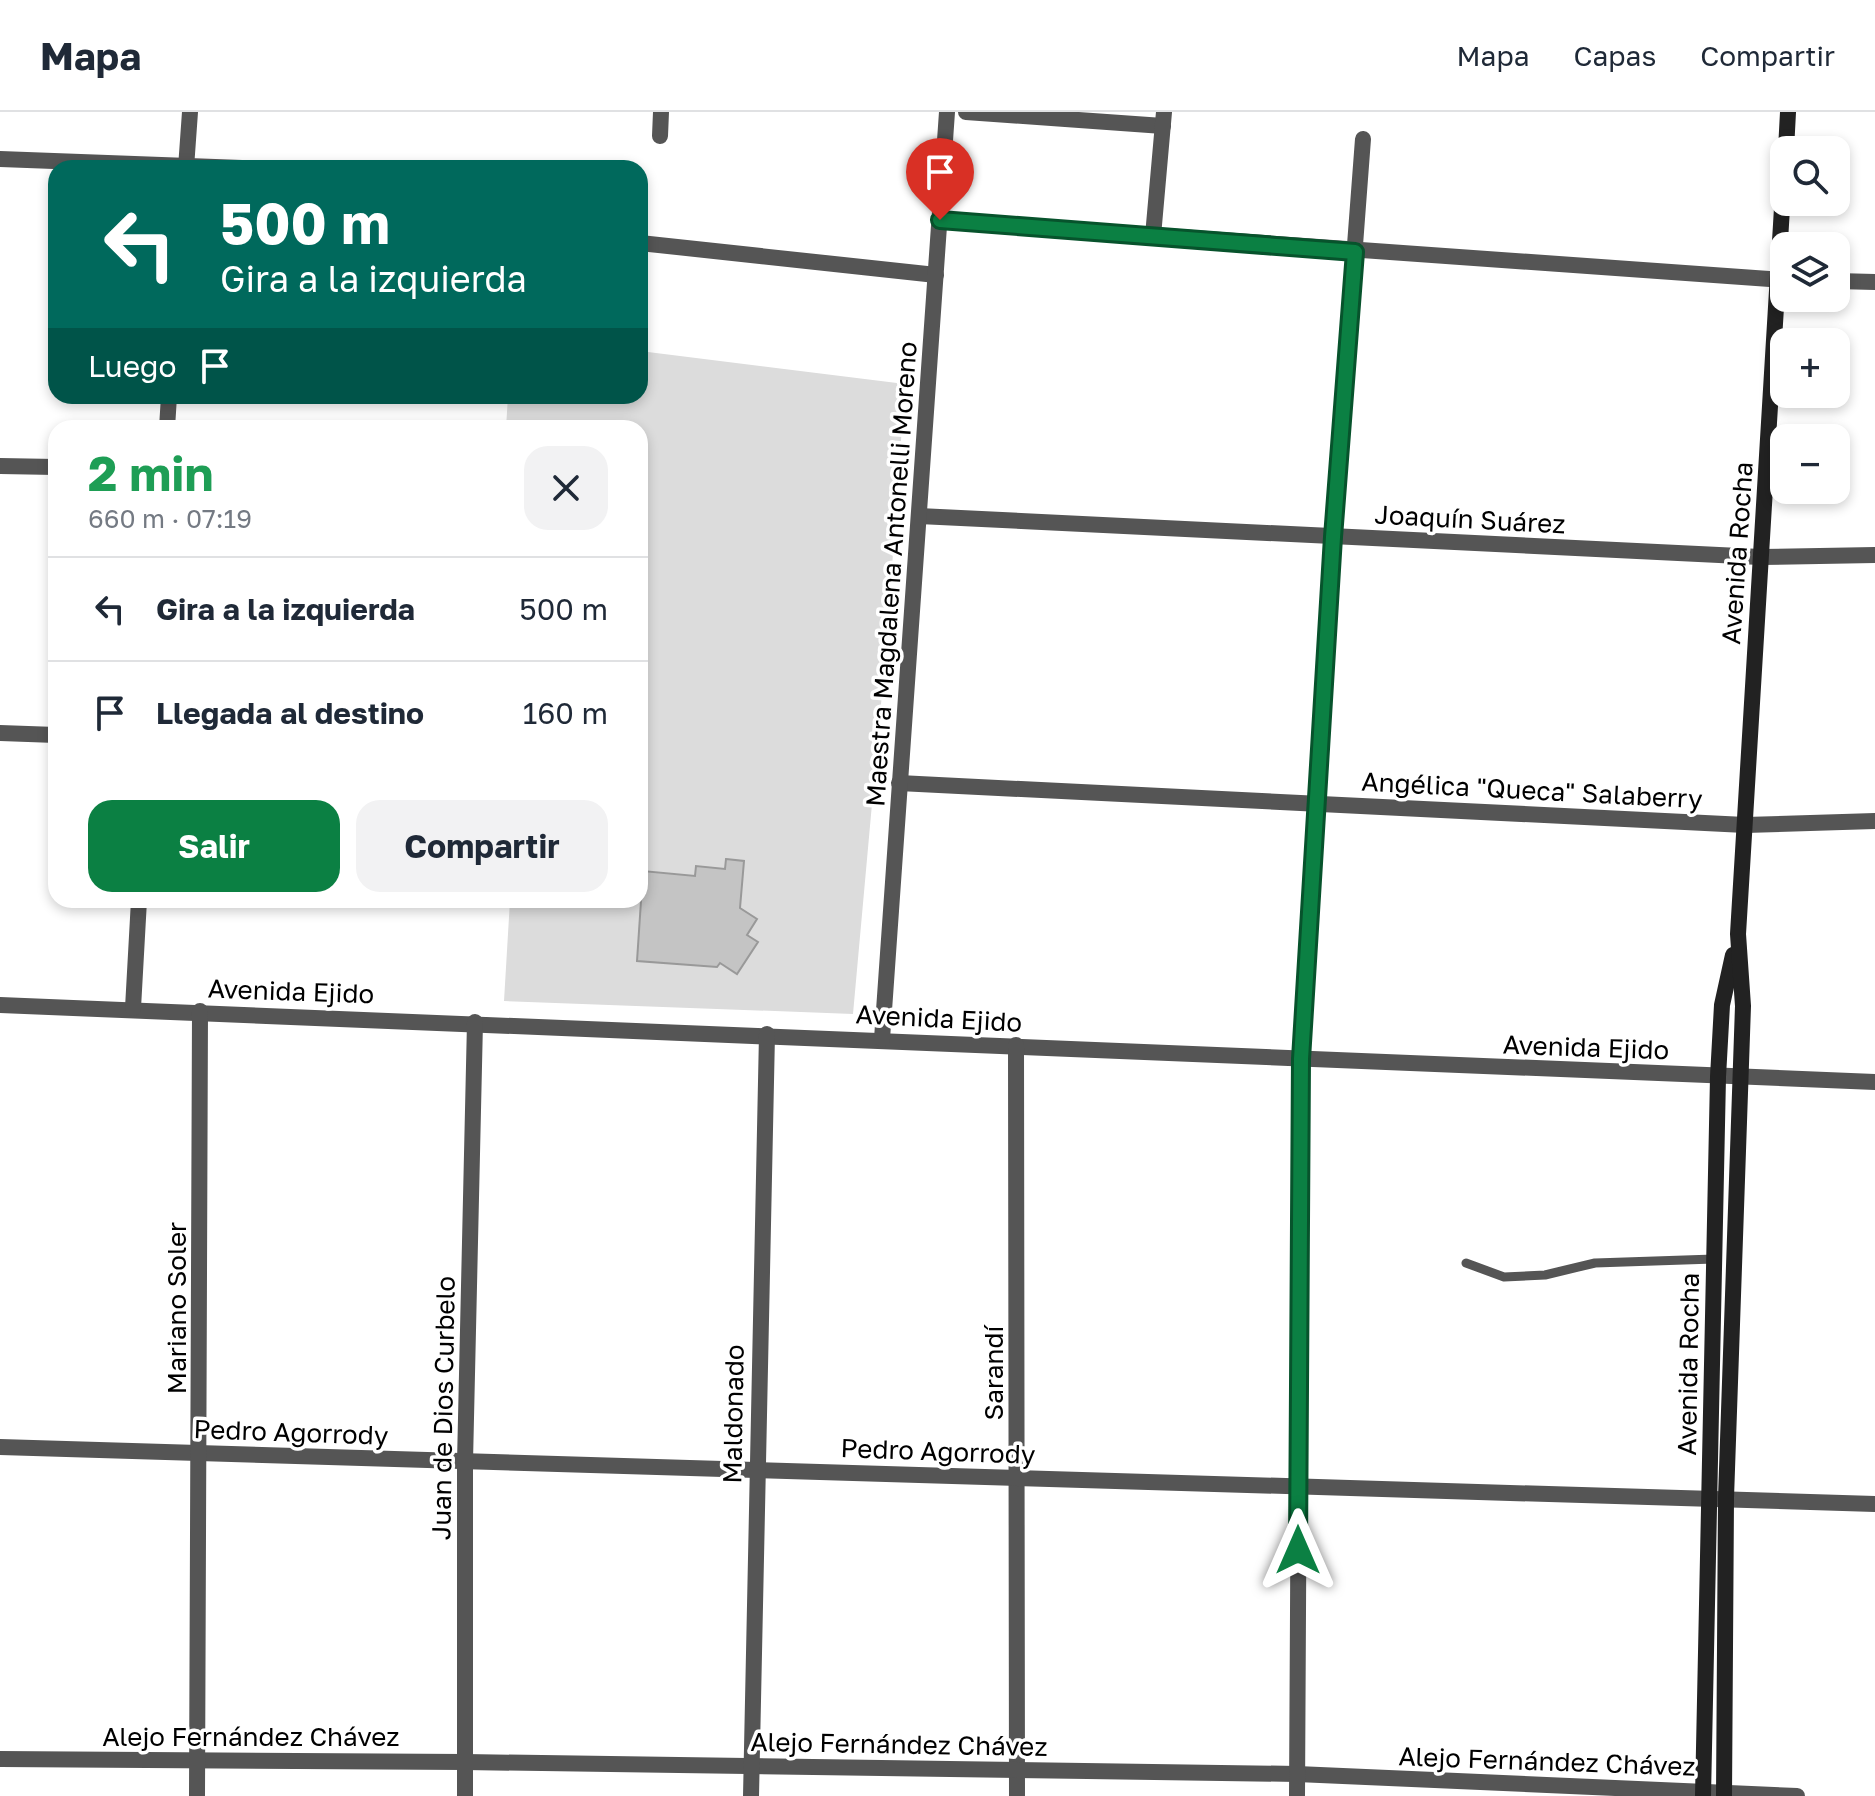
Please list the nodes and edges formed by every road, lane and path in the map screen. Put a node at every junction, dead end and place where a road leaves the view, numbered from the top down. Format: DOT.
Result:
graph roads {
  1 [pos="190,112"];
  2 [pos="661,112"];
  3 [pos="947,112"];
  4 [pos="966,112"];
  5 [pos="1788,112"];
  6 [pos="1059,115"];
  7 [pos="1164,119"];
  8 [pos="660,136"];
  9 [pos="1787,136"];
  10 [pos="1363,139"];
  11 [pos="0,159"];
  12 [pos="186,160"];
  13 [pos="48,161"];
  14 [pos="940,220"];
  15 [pos="1153,236"];
  16 [pos="648,244"];
  17 [pos="1355,252"];
  18 [pos="936,275"];
  19 [pos="1770,279"];
  20 [pos="1850,281"];
  21 [pos="1875,282"];
  22 [pos="1779,312"];
  23 [pos="0,466"];
  24 [pos="48,467"];
  25 [pos="919,516"];
  26 [pos="1333,537"];
  27 [pos="1875,555"];
  28 [pos="1760,557"];
  29 [pos="0,733"];
  30 [pos="48,735"];
  31 [pos="899,783"];
  32 [pos="1316,804"];
  33 [pos="1875,821"];
  34 [pos="1745,825"];
  35 [pos="139,908"];
  36 [pos="1738,934"];
  37 [pos="0,1005"];
  38 [pos="133,1008"];
  39 [pos="200,1011"];
  40 [pos="475,1022"];
  41 [pos="767,1034"];
  42 [pos="882,1039"];
  43 [pos="1016,1045"];
  44 [pos="1301,1059"];
  45 [pos="1718,1077"];
  46 [pos="1738,1078"];
  47 [pos="1875,1082"];
  48 [pos="1714,1259"];
  49 [pos="1466,1263"];
  50 [pos="0,1447"];
  51 [pos="200,1453"];
  52 [pos="465,1462"];
  53 [pos="755,1470"];
  54 [pos="1017,1477"];
  55 [pos="1298,1486"];
  56 [pos="1718,1498"];
  57 [pos="1875,1504"];
  58 [pos="0,1759"];
  59 [pos="198,1760"];
  60 [pos="465,1762"];
  61 [pos="751,1767"];
  62 [pos="1018,1769"];
  63 [pos="1297,1774"];
  64 [pos="1704,1794"];
  65 [pos="1724,1794"];
  66 [pos="197,1796"];
  67 [pos="465,1796"];
  68 [pos="751,1796"];
  69 [pos="1017,1796"];
  70 [pos="1297,1796"];
  71 [pos="1797,1796"];
  1 -- 12 [label="street"];
  2 -- 8 [label="street"];
  3 -- 14 [label="street, Maestra Magdalena Antonelli Moreno"];
  4 -- 6 [label="street"];
  5 -- 9 [label="street"];
  6 -- 7 [label="street"];
  7 -- 15 [label="street"];
  10 -- 17 [label="street"];
  11 -- 13 [label="street"];
  14 -- 15 [label="street"];
  14 -- 18 [label="street, Maestra Magdalena Antonelli Moreno"];
  15 -- 17 [label="street"];
  16 -- 18 [label="street"];
  17 -- 19 [label="street"];
  17 -- 26 [label="street"];
  18 -- 25 [label="street, Maestra Magdalena Antonelli Moreno"];
  20 -- 21 [label="street"];
  22 -- 28 [label="street, Avenida Rocha"];
  23 -- 24 [label="street"];
  25 -- 26 [label="street, Joaquín Suárez"];
  25 -- 31 [label="street, Maestra Magdalena Antonelli Moreno"];
  26 -- 28 [label="street, Joaquín Suárez"];
  26 -- 32 [label="street"];
  27 -- 28 [label="street, Joaquín Suárez"];
  28 -- 34 [label="street, Avenida Rocha"];
  29 -- 30 [label="street"];
  31 -- 32 [label="street, Angélica \"Queca\" Salaberry"];
  31 -- 42 [label="street, Maestra Magdalena Antonelli Moreno"];
  32 -- 34 [label="street, Angélica \"Queca\" Salaberry"];
  32 -- 44 [label="street"];
  33 -- 34 [label="street, Angélica \"Queca\" Salaberry"];
  34 -- 36 [label="street, Avenida Rocha"];
  35 -- 38 [label="street"];
  36 -- 45 [label="street, Avenida Rocha"];
  36 -- 46 [label="street, Avenida Rocha"];
  37 -- 38 [label="street, Avenida Ejido"];
  38 -- 39 [label="street, Avenida Ejido"];
  39 -- 40 [label="street, Avenida Ejido"];
  39 -- 51 [label="street, Mariano Soler"];
  40 -- 41 [label="street, Avenida Ejido"];
  40 -- 52 [label="street, Juan de Dios Curbelo"];
  41 -- 42 [label="street, Avenida Ejido"];
  41 -- 53 [label="street, Maldonado"];
  42 -- 43 [label="street, Avenida Ejido"];
  43 -- 44 [label="street, Avenida Ejido"];
  43 -- 54 [label="street, Sarandí"];
  44 -- 45 [label="street, Avenida Ejido"];
  44 -- 55 [label="street"];
  45 -- 46 [label="street, Avenida Ejido"];
  45 -- 48 [label="street, Avenida Rocha"];
  46 -- 47 [label="street, Avenida Ejido"];
  46 -- 56 [label="street, Avenida Rocha"];
  48 -- 49 [label="lane"];
  48 -- 56 [label="street, Avenida Rocha"];
  50 -- 51 [label="street, Pedro Agorrody"];
  51 -- 52 [label="street, Pedro Agorrody"];
  51 -- 59 [label="street, Mariano Soler"];
  52 -- 53 [label="street, Pedro Agorrody"];
  52 -- 60 [label="street, Juan de Dios Curbelo"];
  53 -- 54 [label="street, Pedro Agorrody"];
  53 -- 61 [label="street, Maldonado"];
  54 -- 55 [label="street, Pedro Agorrody"];
  54 -- 62 [label="street, Sarandí"];
  55 -- 56 [label="street, Pedro Agorrody"];
  55 -- 63 [label="street"];
  56 -- 57 [label="street, Pedro Agorrody"];
  56 -- 64 [label="street, Avenida Rocha"];
  56 -- 65 [label="street, Avenida Rocha"];
  58 -- 59 [label="street, Alejo Fernández Chávez"];
  59 -- 60 [label="street, Alejo Fernández Chávez"];
  59 -- 66 [label="street, Mariano Soler"];
  60 -- 61 [label="street, Alejo Fernández Chávez"];
  60 -- 67 [label="street, Juan de Dios Curbelo"];
  61 -- 62 [label="street, Alejo Fernández Chávez"];
  61 -- 68 [label="street, Maldonado"];
  62 -- 63 [label="street, Alejo Fernández Chávez"];
  62 -- 69 [label="street, Sarandí"];
  63 -- 64 [label="street, Alejo Fernández Chávez"];
  63 -- 70 [label="street"];
  64 -- 65 [label="street, Alejo Fernández Chávez"];
  65 -- 71 [label="street, Alejo Fernández Chávez"];
}
